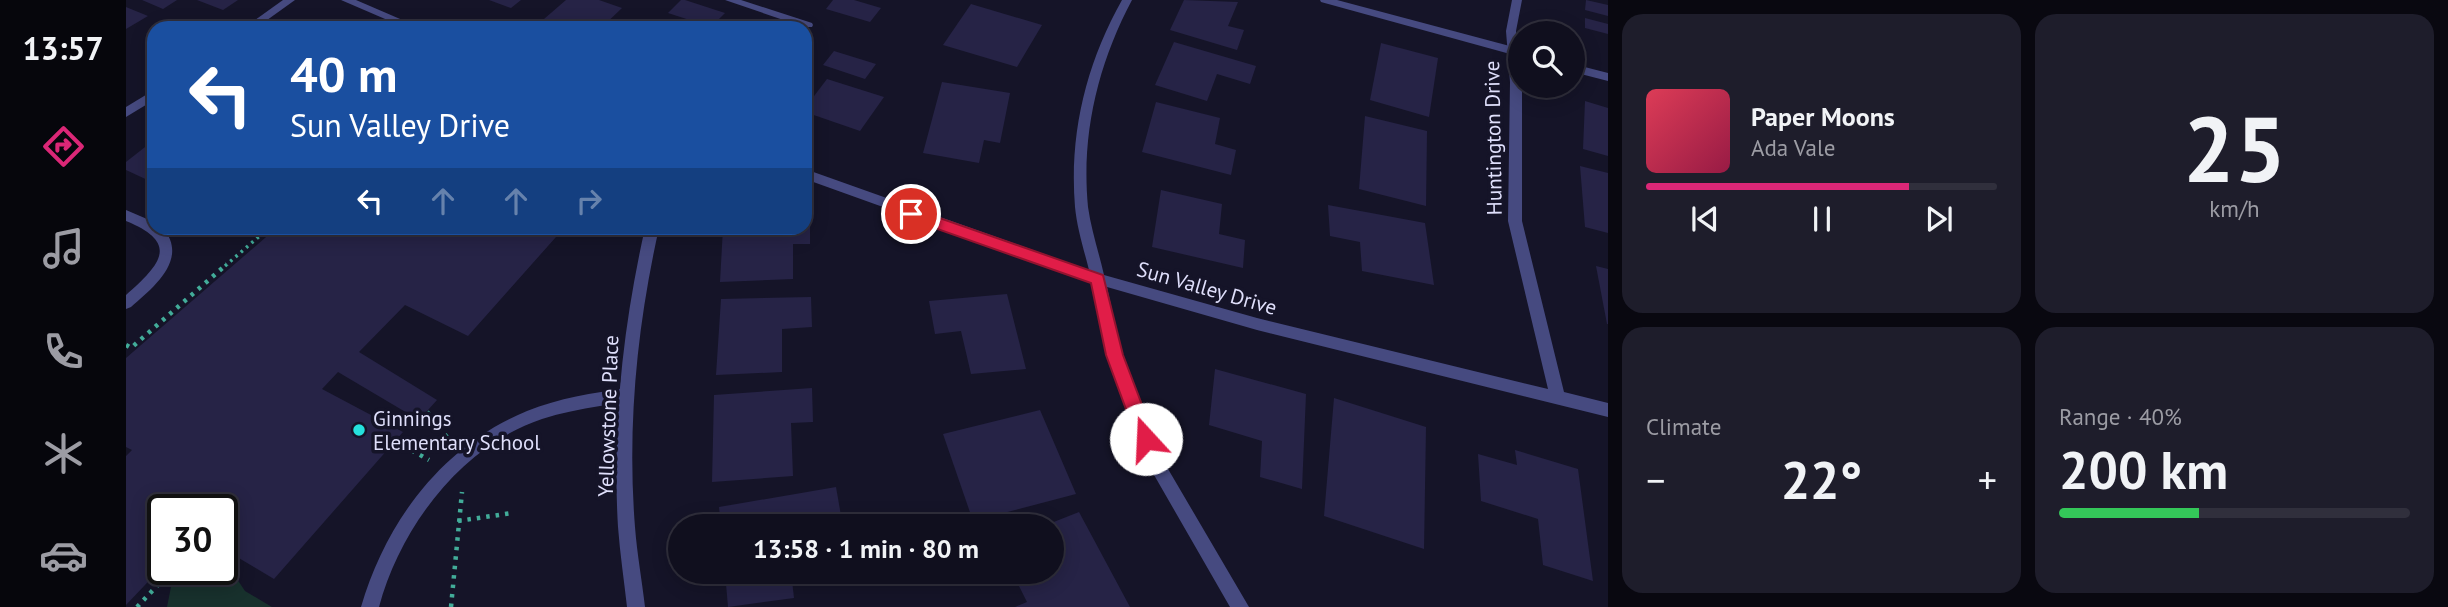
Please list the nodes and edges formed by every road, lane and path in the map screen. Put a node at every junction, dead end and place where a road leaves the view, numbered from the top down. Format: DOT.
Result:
graph roads {
  1 [pos="290,0"];
  2 [pos="346,0"];
  3 [pos="730,0"];
  4 [pos="1127,0"];
  5 [pos="1325,0"];
  6 [pos="1517,0"];
  7 [pos="259,21"];
  8 [pos="398,21"];
  9 [pos="793,21"];
  10 [pos="1513,21"];
  11 [pos="1508,50"];
  12 [pos="1585,71"];
  13 [pos="1608,77"];
  14 [pos="1516,98"];
  15 [pos="147,99"];
  16 [pos="126,113"];
  17 [pos="812,177"];
  18 [pos="126,215"];
  19 [pos="147,226"];
  20 [pos="162,235"];
  21 [pos="261,235"];
  22 [pos="650,235"];
  23 [pos="1098,279"];
  24 [pos="126,303"];
  25 [pos="131,348"];
  26 [pos="626,395"];
  27 [pos="1556,396"];
  28 [pos="1608,410"];
  29 [pos="427,412"];
  30 [pos="395,441"];
  31 [pos="451,442"];
  32 [pos="429,460"];
  33 [pos="462,488"];
  34 [pos="512,513"];
  35 [pos="458,521"];
  36 [pos="158,585"];
  37 [pos="137,607"];
  38 [pos="370,607"];
  39 [pos="451,607"];
  40 [pos="636,607"];
  41 [pos="1240,607"];
  1 -- 7 [label="street"];
  2 -- 8 [label="street"];
  3 -- 9 [label="street"];
  4 -- 23 [label="street"];
  5 -- 11 [label="street"];
  6 -- 10 [label="street, Huntington Drive"];
  12 -- 13 [label="street"];
  14 -- 27 [label="street, Huntington Drive"];
  15 -- 16 [label="street"];
  17 -- 23 [label="street, Sun Valley Drive"];
  18 -- 19 [label="street"];
  20 -- 24 [label="street"];
  21 -- 25 [label="path"];
  22 -- 26 [label="street, Yellowstone Place"];
  23 -- 27 [label="street, Sun Valley Drive"];
  23 -- 41 [label="street"];
  26 -- 38 [label="street"];
  26 -- 40 [label="street, Yellowstone Place"];
  27 -- 28 [label="street, Sun Valley Drive"];
  29 -- 31 [label="path"];
  30 -- 32 [label="path"];
  33 -- 35 [label="path"];
  34 -- 35 [label="path"];
  35 -- 39 [label="path"];
  36 -- 37 [label="path"];
}
